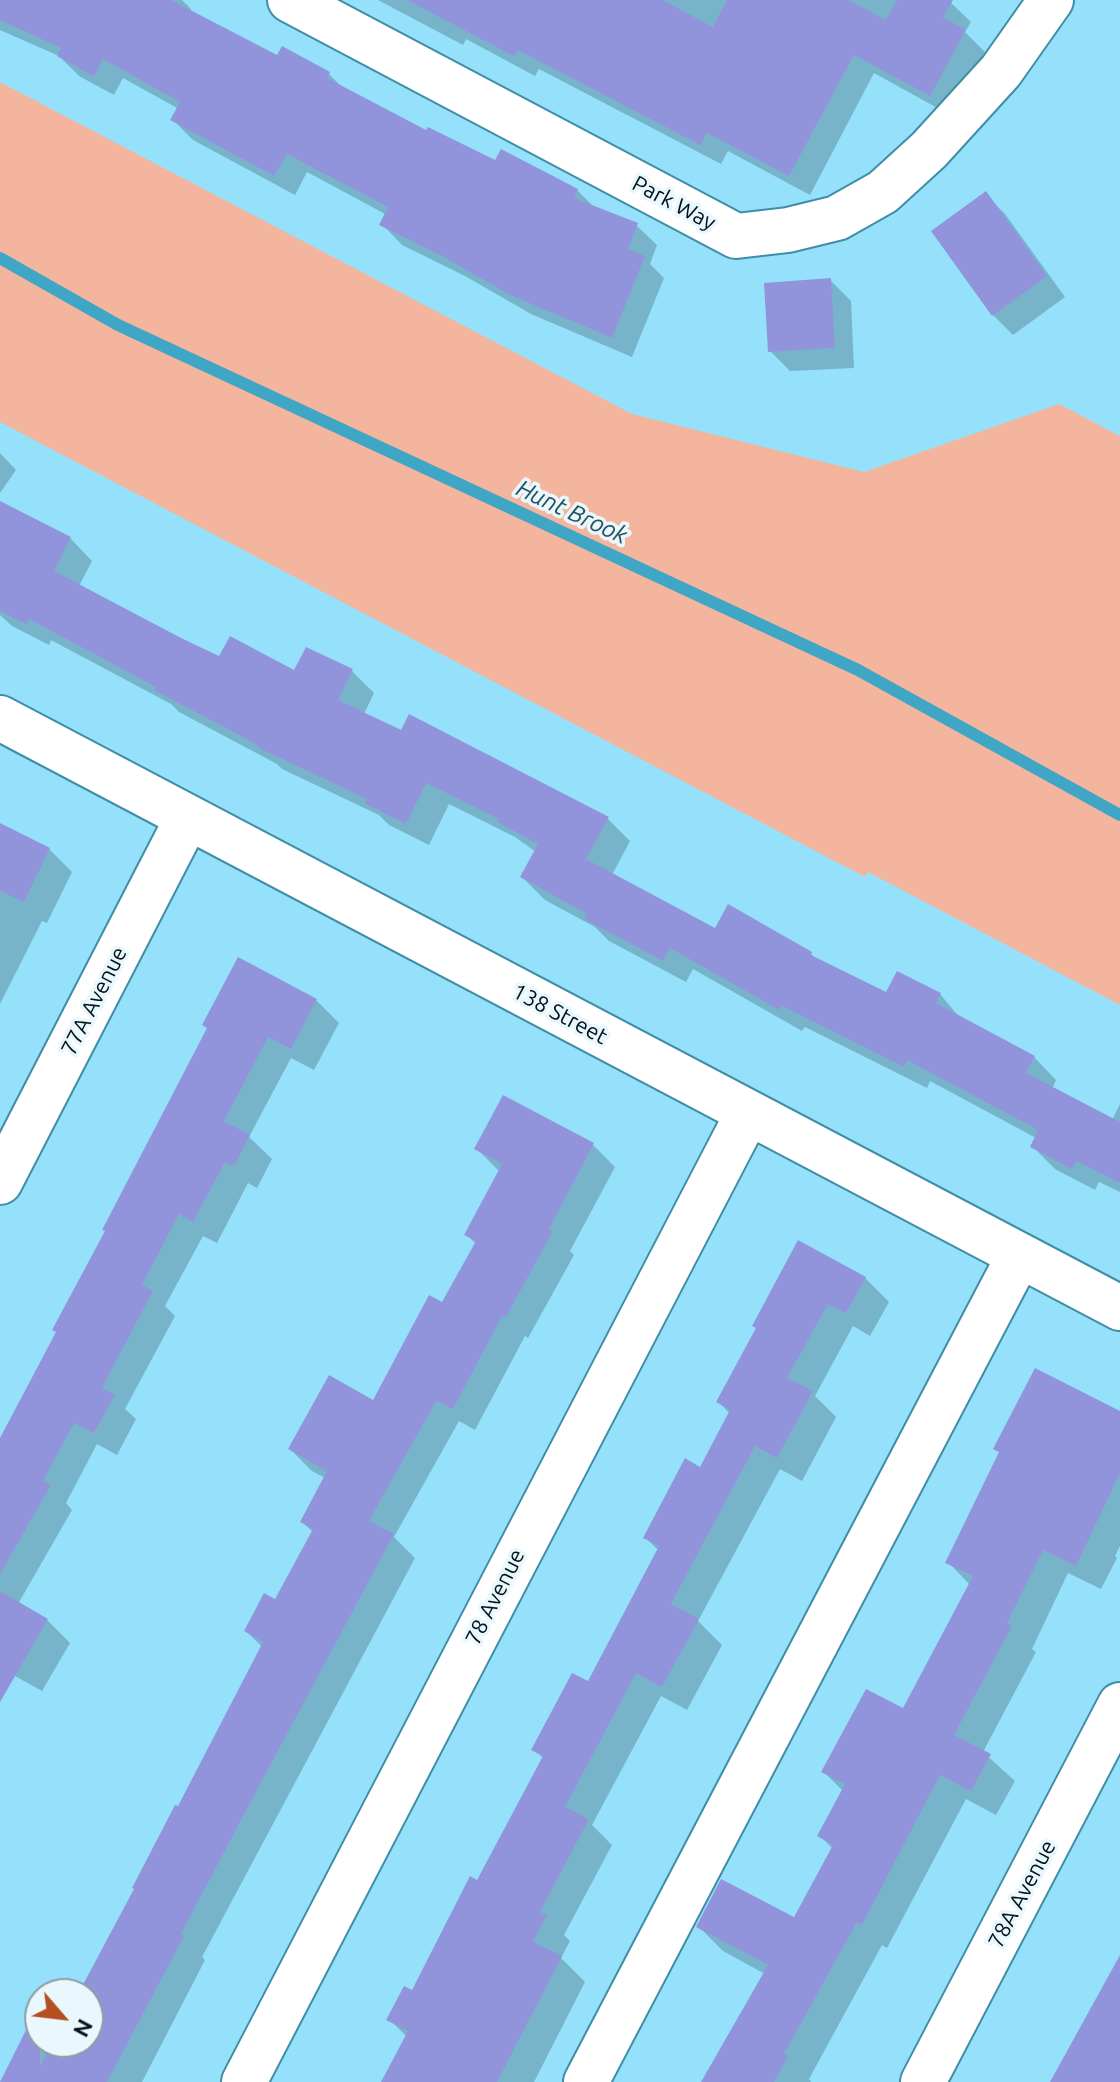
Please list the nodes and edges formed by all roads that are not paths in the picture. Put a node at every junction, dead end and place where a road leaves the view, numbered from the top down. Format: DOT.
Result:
graph roads {
  1 [pos="290,0"];
  2 [pos="1051,0"];
  3 [pos="0,718"];
  4 [pos="187,819"];
  5 [pos="748,1113"];
  6 [pos="0,1182"];
  7 [pos="1019,1256"];
  8 [pos="1120,1308"];
  9 [pos="1120,1705"];
  10 [pos="244,2082"];
  11 [pos="586,2082"];
  12 [pos="923,2082"];
  1 -- 2 [label="street, Park Way"];
  3 -- 4 [label="street, 138 Street"];
  4 -- 5 [label="street, 138 Street"];
  4 -- 6 [label="street, 77A Avenue"];
  5 -- 7 [label="street, 138 Street"];
  5 -- 10 [label="street, 78 Avenue"];
  7 -- 8 [label="street, 138 Street"];
  7 -- 11 [label="street"];
  9 -- 12 [label="street, 78A Avenue"];
}
